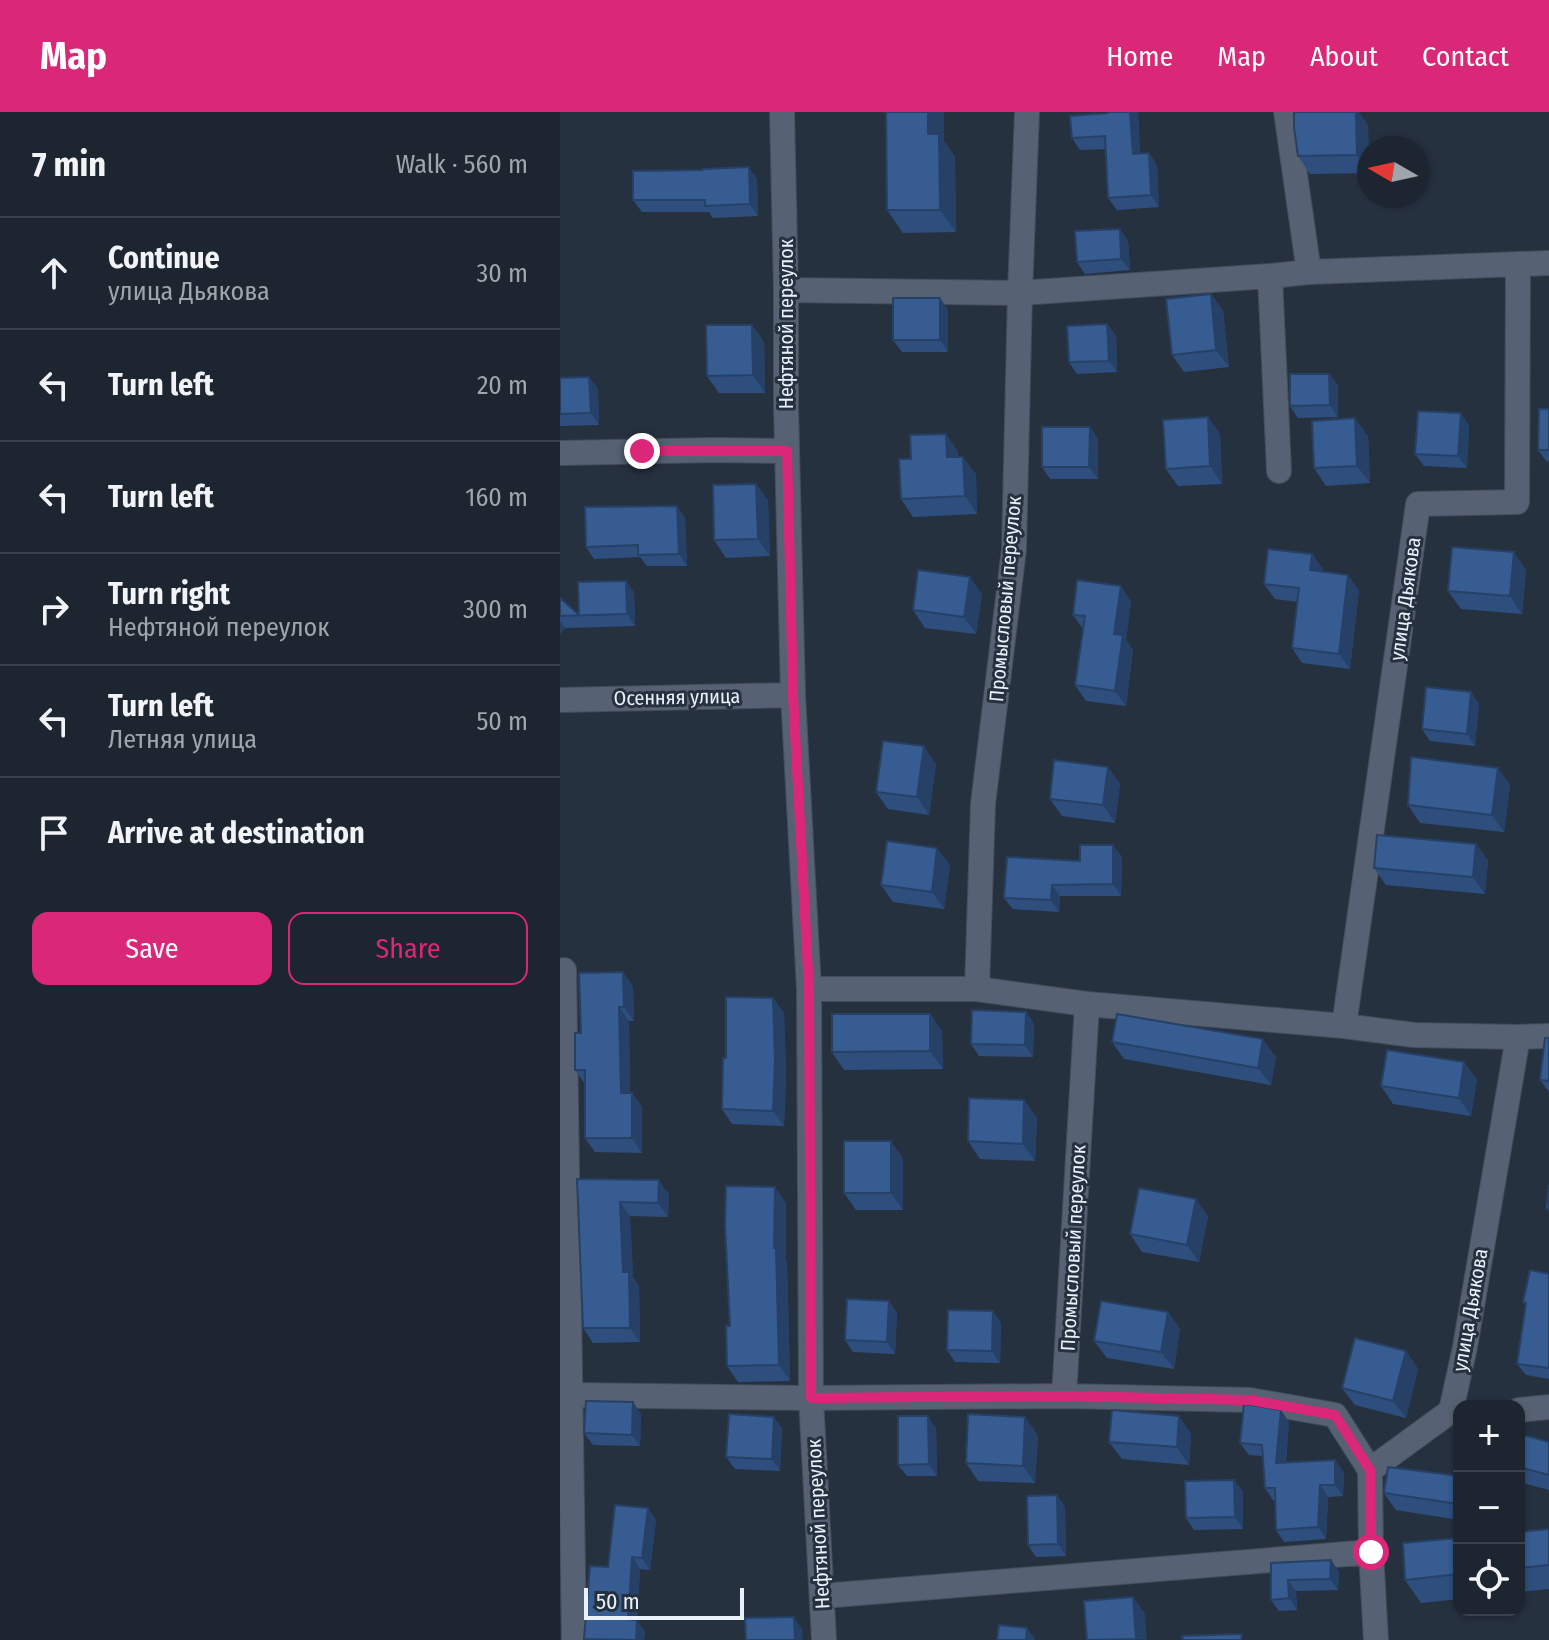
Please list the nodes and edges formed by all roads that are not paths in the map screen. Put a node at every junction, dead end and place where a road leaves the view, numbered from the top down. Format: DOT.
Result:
graph roads {
  1 [pos="782,112"];
  2 [pos="1027,112"];
  3 [pos="1286,112"];
  4 [pos="1549,263"];
  5 [pos="1518,264"];
  6 [pos="1309,272"];
  7 [pos="1270,276"];
  8 [pos="786,290"];
  9 [pos="1020,293"];
  10 [pos="787,451"];
  11 [pos="560,453"];
  12 [pos="1279,471"];
  13 [pos="793,695"];
  14 [pos="560,700"];
  15 [pos="564,970"];
  16 [pos="809,989"];
  17 [pos="977,989"];
  18 [pos="1087,1004"];
  19 [pos="1344,1026"];
  20 [pos="1549,1036"];
  21 [pos="1518,1037"];
  22 [pos="566,1358"];
  23 [pos="571,1395"];
  24 [pos="1064,1396"];
  25 [pos="811,1398"];
  26 [pos="1457,1400"];
  27 [pos="1549,1407"];
  28 [pos="1525,1409"];
  29 [pos="1453,1412"];
  30 [pos="1370,1470"];
  31 [pos="1371,1552"];
  32 [pos="822,1596"];
  33 [pos="574,1640"];
  34 [pos="824,1640"];
  35 [pos="1376,1640"];
  1 -- 8 [label="street, Нефтяной переулок"];
  2 -- 9 [label="street, Промысловый переулок"];
  3 -- 6 [label="street"];
  4 -- 5 [label="street"];
  5 -- 6 [label="street"];
  5 -- 19 [label="street, улица Дьякова"];
  6 -- 7 [label="street"];
  7 -- 9 [label="street"];
  7 -- 12 [label="street"];
  8 -- 9 [label="street"];
  8 -- 10 [label="street, Нефтяной переулок"];
  9 -- 17 [label="street, Промысловый переулок"];
  10 -- 11 [label="street"];
  10 -- 13 [label="street, Нефтяной переулок"];
  13 -- 14 [label="street, Осенняя улица"];
  13 -- 16 [label="street, Нефтяной переулок"];
  15 -- 22 [label="street"];
  16 -- 17 [label="street"];
  16 -- 25 [label="street, Нефтяной переулок"];
  17 -- 18 [label="street"];
  18 -- 19 [label="street"];
  18 -- 24 [label="street, Промысловый переулок"];
  19 -- 21 [label="street"];
  20 -- 21 [label="street"];
  21 -- 26 [label="street, улица Дьякова"];
  22 -- 23 [label="street"];
  23 -- 25 [label="street"];
  23 -- 33 [label="street"];
  24 -- 25 [label="street"];
  24 -- 30 [label="street"];
  25 -- 32 [label="street, Нефтяной переулок"];
  27 -- 28 [label="street"];
  29 -- 30 [label="street, улица Дьякова"];
  30 -- 31 [label="street"];
  31 -- 32 [label="street"];
  31 -- 35 [label="street"];
  32 -- 34 [label="street, Нефтяной переулок"];
}
